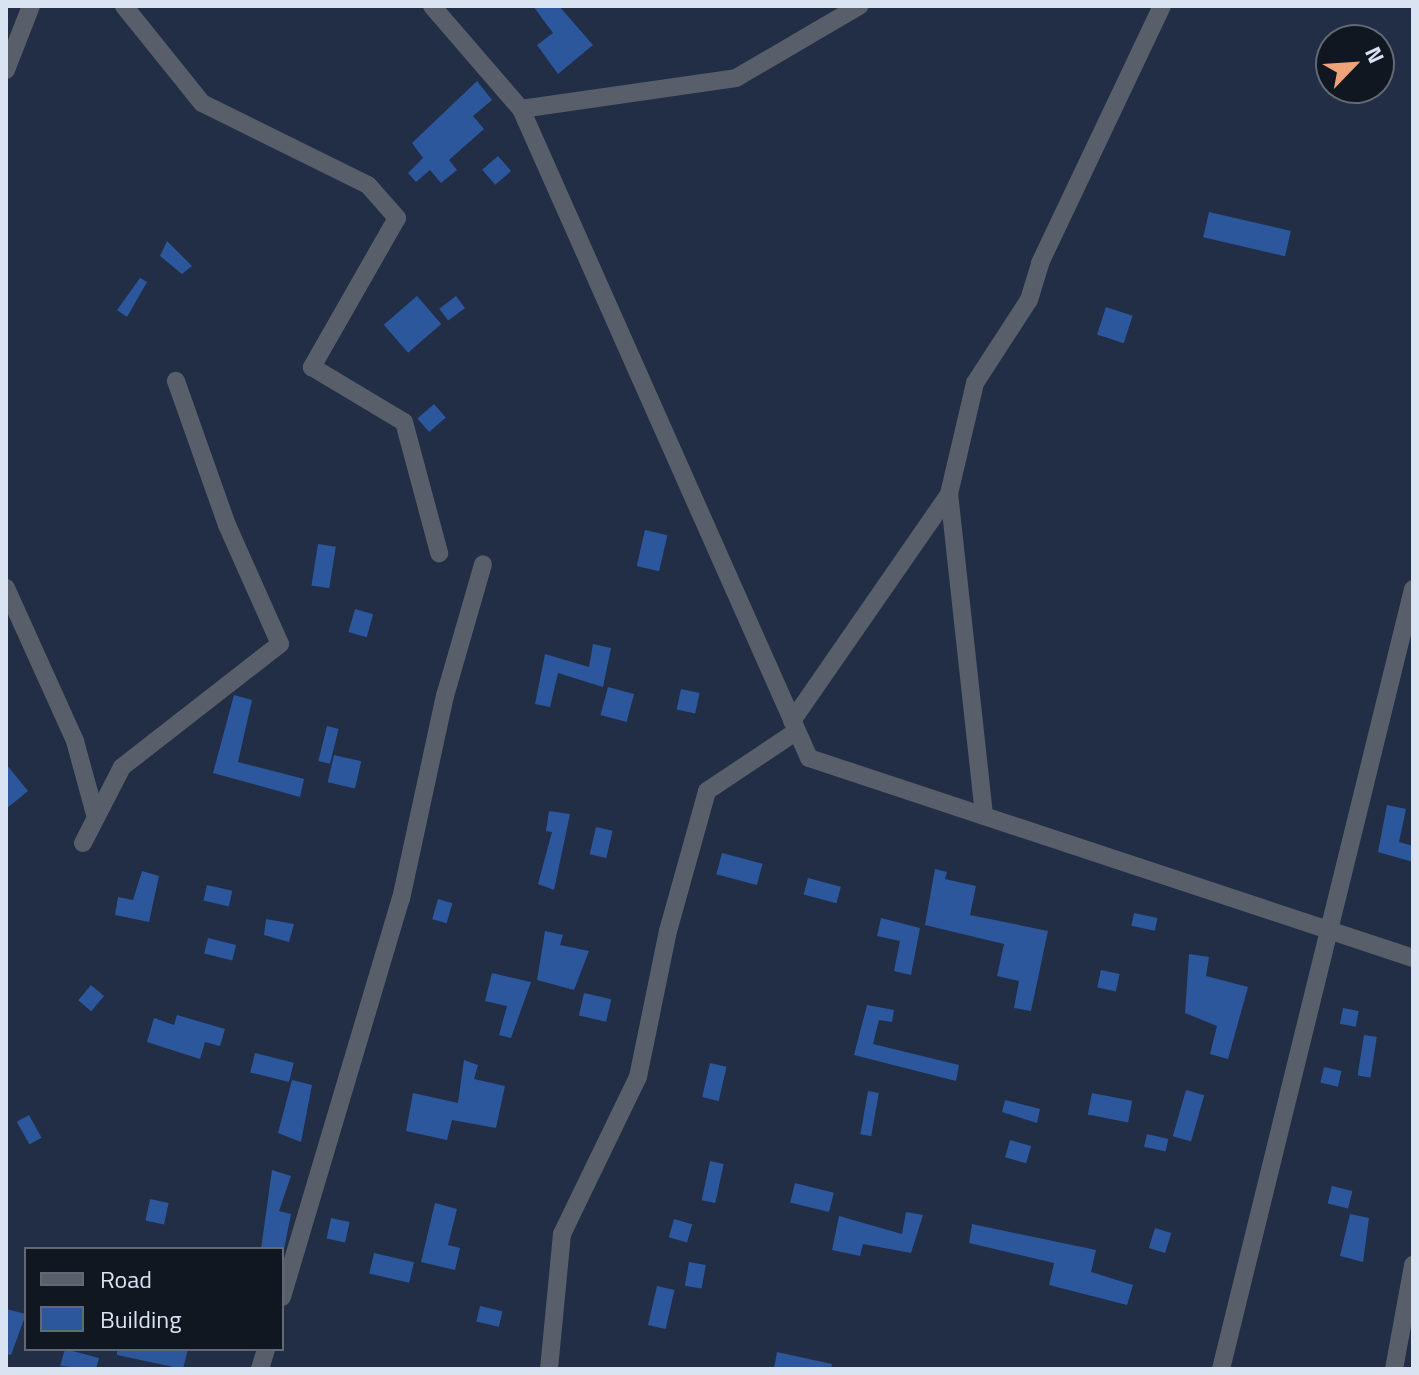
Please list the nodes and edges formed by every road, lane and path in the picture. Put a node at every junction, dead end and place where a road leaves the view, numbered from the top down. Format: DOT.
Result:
graph roads {
  1 [pos="31,6"];
  2 [pos="124,6"];
  3 [pos="432,6"];
  4 [pos="859,6"];
  5 [pos="1162,6"];
  6 [pos="6,70"];
  7 [pos="521,109"];
  8 [pos="176,381"];
  9 [pos="949,494"];
  10 [pos="439,553"];
  11 [pos="483,564"];
  12 [pos="6,588"];
  13 [pos="1413,589"];
  14 [pos="794,726"];
  15 [pos="95,814"];
  16 [pos="984,815"];
  17 [pos="83,843"];
  18 [pos="1332,935"];
  19 [pos="1413,958"];
  20 [pos="1413,1265"];
  21 [pos="284,1290"];
  22 [pos="549,1369"];
  23 [pos="1221,1369"];
  24 [pos="1394,1369"];
  1 -- 6 [label="street"];
  2 -- 10 [label="street"];
  3 -- 7 [label="street"];
  4 -- 7 [label="street"];
  5 -- 9 [label="street"];
  7 -- 14 [label="street"];
  8 -- 15 [label="street"];
  9 -- 14 [label="street"];
  9 -- 16 [label="street"];
  11 -- 21 [label="street"];
  12 -- 15 [label="street"];
  13 -- 18 [label="street"];
  14 -- 16 [label="street"];
  14 -- 22 [label="street"];
  15 -- 17 [label="street"];
  16 -- 18 [label="street"];
  18 -- 19 [label="street"];
  18 -- 23 [label="street"];
  20 -- 24 [label="street"];
}
